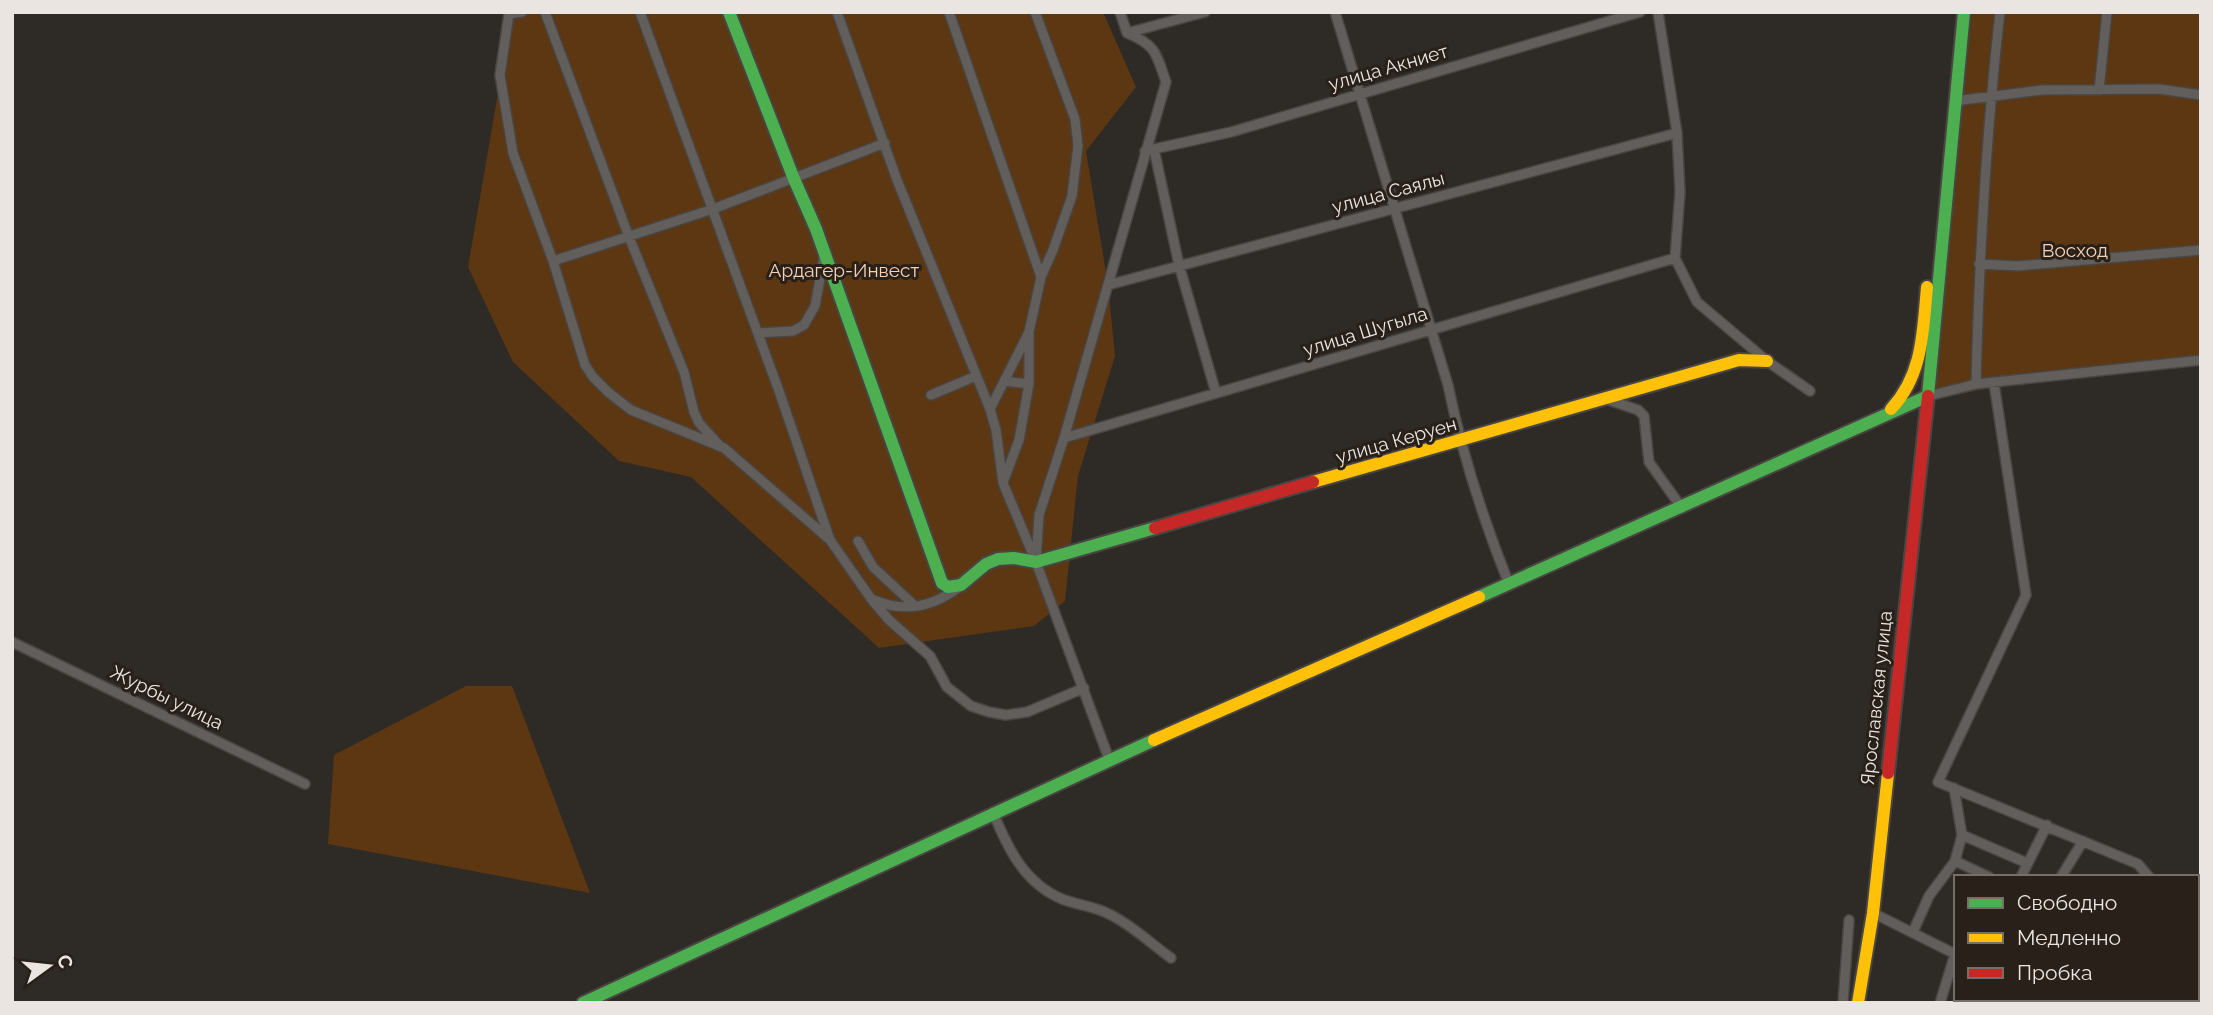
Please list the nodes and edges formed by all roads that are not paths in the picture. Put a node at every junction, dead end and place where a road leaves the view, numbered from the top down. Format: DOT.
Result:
graph roads {
  1 [pos="522,12"];
  2 [pos="545,12"];
  3 [pos="640,12"];
  4 [pos="729,12"];
  5 [pos="837,12"];
  6 [pos="949,12"];
  7 [pos="1035,12"];
  8 [pos="1120,12"];
  9 [pos="1205,12"];
  10 [pos="1335,12"];
  11 [pos="1640,12"];
  12 [pos="1658,12"];
  13 [pos="1964,12"];
  14 [pos="2000,12"];
  15 [pos="2107,12"];
  16 [pos="1126,33"];
  17 [pos="2099,90"];
  18 [pos="1361,93"];
  19 [pos="2201,95"];
  20 [pos="1990,97"];
  21 [pos="1955,101"];
  22 [pos="1677,133"];
  23 [pos="885,143"];
  24 [pos="1149,150"];
  25 [pos="794,179"];
  26 [pos="1395,208"];
  27 [pos="713,209"];
  28 [pos="629,237"];
  29 [pos="1941,249"];
  30 [pos="2201,250"];
  31 [pos="825,255"];
  32 [pos="1675,258"];
  33 [pos="553,261"];
  34 [pos="1979,264"];
  35 [pos="1179,265"];
  36 [pos="1041,277"];
  37 [pos="1108,285"];
  38 [pos="1431,329"];
  39 [pos="1029,332"];
  40 [pos="758,333"];
  41 [pos="2201,360"];
  42 [pos="1767,361"];
  43 [pos="976,376"];
  44 [pos="1004,381"];
  45 [pos="1994,383"];
  46 [pos="1029,384"];
  47 [pos="1976,384"];
  48 [pos="1810,391"];
  49 [pos="1216,393"];
  50 [pos="932,395"];
  51 [pos="1928,396"];
  52 [pos="1606,399"];
  53 [pos="990,409"];
  54 [pos="1877,421"];
  55 [pos="1065,438"];
  56 [pos="1460,442"];
  57 [pos="721,447"];
  58 [pos="1003,483"];
  59 [pos="1682,508"];
  60 [pos="830,540"];
  61 [pos="858,541"];
  62 [pos="1037,562"];
  63 [pos="1509,584"];
  64 [pos="958,588"];
  65 [pos="872,600"];
  66 [pos="914,605"];
  67 [pos="12,642"];
  68 [pos="1084,688"];
  69 [pos="1109,759"];
  70 [pos="306,784"];
  71 [pos="1954,788"];
  72 [pos="993,812"];
  73 [pos="2047,825"];
  74 [pos="1962,835"];
  75 [pos="2083,841"];
  76 [pos="1955,861"];
  77 [pos="2027,863"];
  78 [pos="1985,875"];
  79 [pos="2022,875"];
  80 [pos="2062,875"];
  81 [pos="2147,875"];
  82 [pos="1873,913"];
  83 [pos="1849,920"];
  84 [pos="1913,932"];
  85 [pos="1954,953"];
  86 [pos="1954,957"];
  87 [pos="1171,958"];
  88 [pos="583,1003"];
  89 [pos="1843,1003"];
  90 [pos="1858,1003"];
  91 [pos="1940,1003"];
  1 -- 33 [label="street"];
  2 -- 28 [label="street"];
  3 -- 27 [label="street"];
  4 -- 25 [label="main road"];
  5 -- 23 [label="street"];
  6 -- 36 [label="street"];
  7 -- 36 [label="street"];
  8 -- 16 [label="street"];
  9 -- 16 [label="street"];
  10 -- 18 [label="street"];
  11 -- 18 [label="street, улица Акниет"];
  12 -- 22 [label="street"];
  13 -- 21 [label="main road, Ярославская улица"];
  14 -- 20 [label="street"];
  15 -- 17 [label="street"];
  16 -- 24 [label="street"];
  17 -- 19 [label="street"];
  17 -- 20 [label="street"];
  18 -- 24 [label="street, улица Акниет"];
  18 -- 26 [label="street"];
  20 -- 21 [label="street"];
  20 -- 34 [label="street"];
  21 -- 29 [label="main road, Ярославская улица"];
  22 -- 26 [label="street, улица Саялы"];
  22 -- 32 [label="street"];
  23 -- 25 [label="street"];
  23 -- 43 [label="street"];
  24 -- 35 [label="street"];
  24 -- 37 [label="street"];
  25 -- 27 [label="street"];
  25 -- 31 [label="main road"];
  26 -- 35 [label="street, улица Саялы"];
  26 -- 38 [label="street"];
  27 -- 28 [label="street"];
  27 -- 40 [label="street"];
  28 -- 33 [label="street"];
  28 -- 57 [label="street"];
  29 -- 51 [label="main road, Ярославская улица"];
  29 -- 54 [label="main road"];
  30 -- 34 [label="street"];
  31 -- 40 [label="street"];
  31 -- 64 [label="main road"];
  32 -- 38 [label="street, улица Шугыла"];
  32 -- 42 [label="street"];
  33 -- 57 [label="street"];
  34 -- 47 [label="street"];
  35 -- 37 [label="street, улица Саялы"];
  35 -- 49 [label="street"];
  36 -- 39 [label="street"];
  37 -- 55 [label="street"];
  38 -- 49 [label="street, улица Шугыла"];
  38 -- 56 [label="street"];
  39 -- 44 [label="street"];
  39 -- 46 [label="street"];
  40 -- 60 [label="street"];
  41 -- 45 [label="street"];
  42 -- 48 [label="street"];
  42 -- 52 [label="main road, улица Керуен"];
  43 -- 50 [label="street"];
  43 -- 53 [label="street"];
  44 -- 46 [label="street"];
  44 -- 53 [label="street"];
  45 -- 47 [label="street"];
  45 -- 71 [label="street"];
  46 -- 58 [label="street"];
  47 -- 51 [label="street"];
  49 -- 55 [label="street, улица Шугыла"];
  51 -- 54 [label="main road"];
  51 -- 82 [label="main road, Ярославская улица"];
  52 -- 56 [label="main road, улица Керуен"];
  52 -- 59 [label="street"];
  53 -- 58 [label="street"];
  54 -- 59 [label="main road"];
  55 -- 62 [label="street"];
  56 -- 62 [label="main road, улица Керуен"];
  56 -- 63 [label="street"];
  57 -- 60 [label="street"];
  58 -- 62 [label="street"];
  59 -- 63 [label="main road"];
  60 -- 65 [label="street"];
  61 -- 66 [label="street"];
  62 -- 64 [label="main road"];
  62 -- 68 [label="street"];
  63 -- 69 [label="main road"];
  64 -- 66 [label="street"];
  65 -- 66 [label="street"];
  65 -- 68 [label="street"];
  67 -- 70 [label="street, Журбы улица"];
  68 -- 69 [label="street"];
  69 -- 72 [label="main road"];
  71 -- 73 [label="street"];
  71 -- 74 [label="street"];
  72 -- 87 [label="street"];
  72 -- 88 [label="main road"];
  73 -- 75 [label="street"];
  73 -- 77 [label="street"];
  74 -- 76 [label="street"];
  74 -- 77 [label="street"];
  75 -- 80 [label="street"];
  75 -- 81 [label="street"];
  76 -- 78 [label="street"];
  76 -- 84 [label="street"];
  77 -- 79 [label="street"];
  82 -- 84 [label="street"];
  82 -- 90 [label="main road, Ярославская улица"];
  83 -- 89 [label="street"];
  84 -- 85 [label="street"];
  86 -- 91 [label="street"];
}
